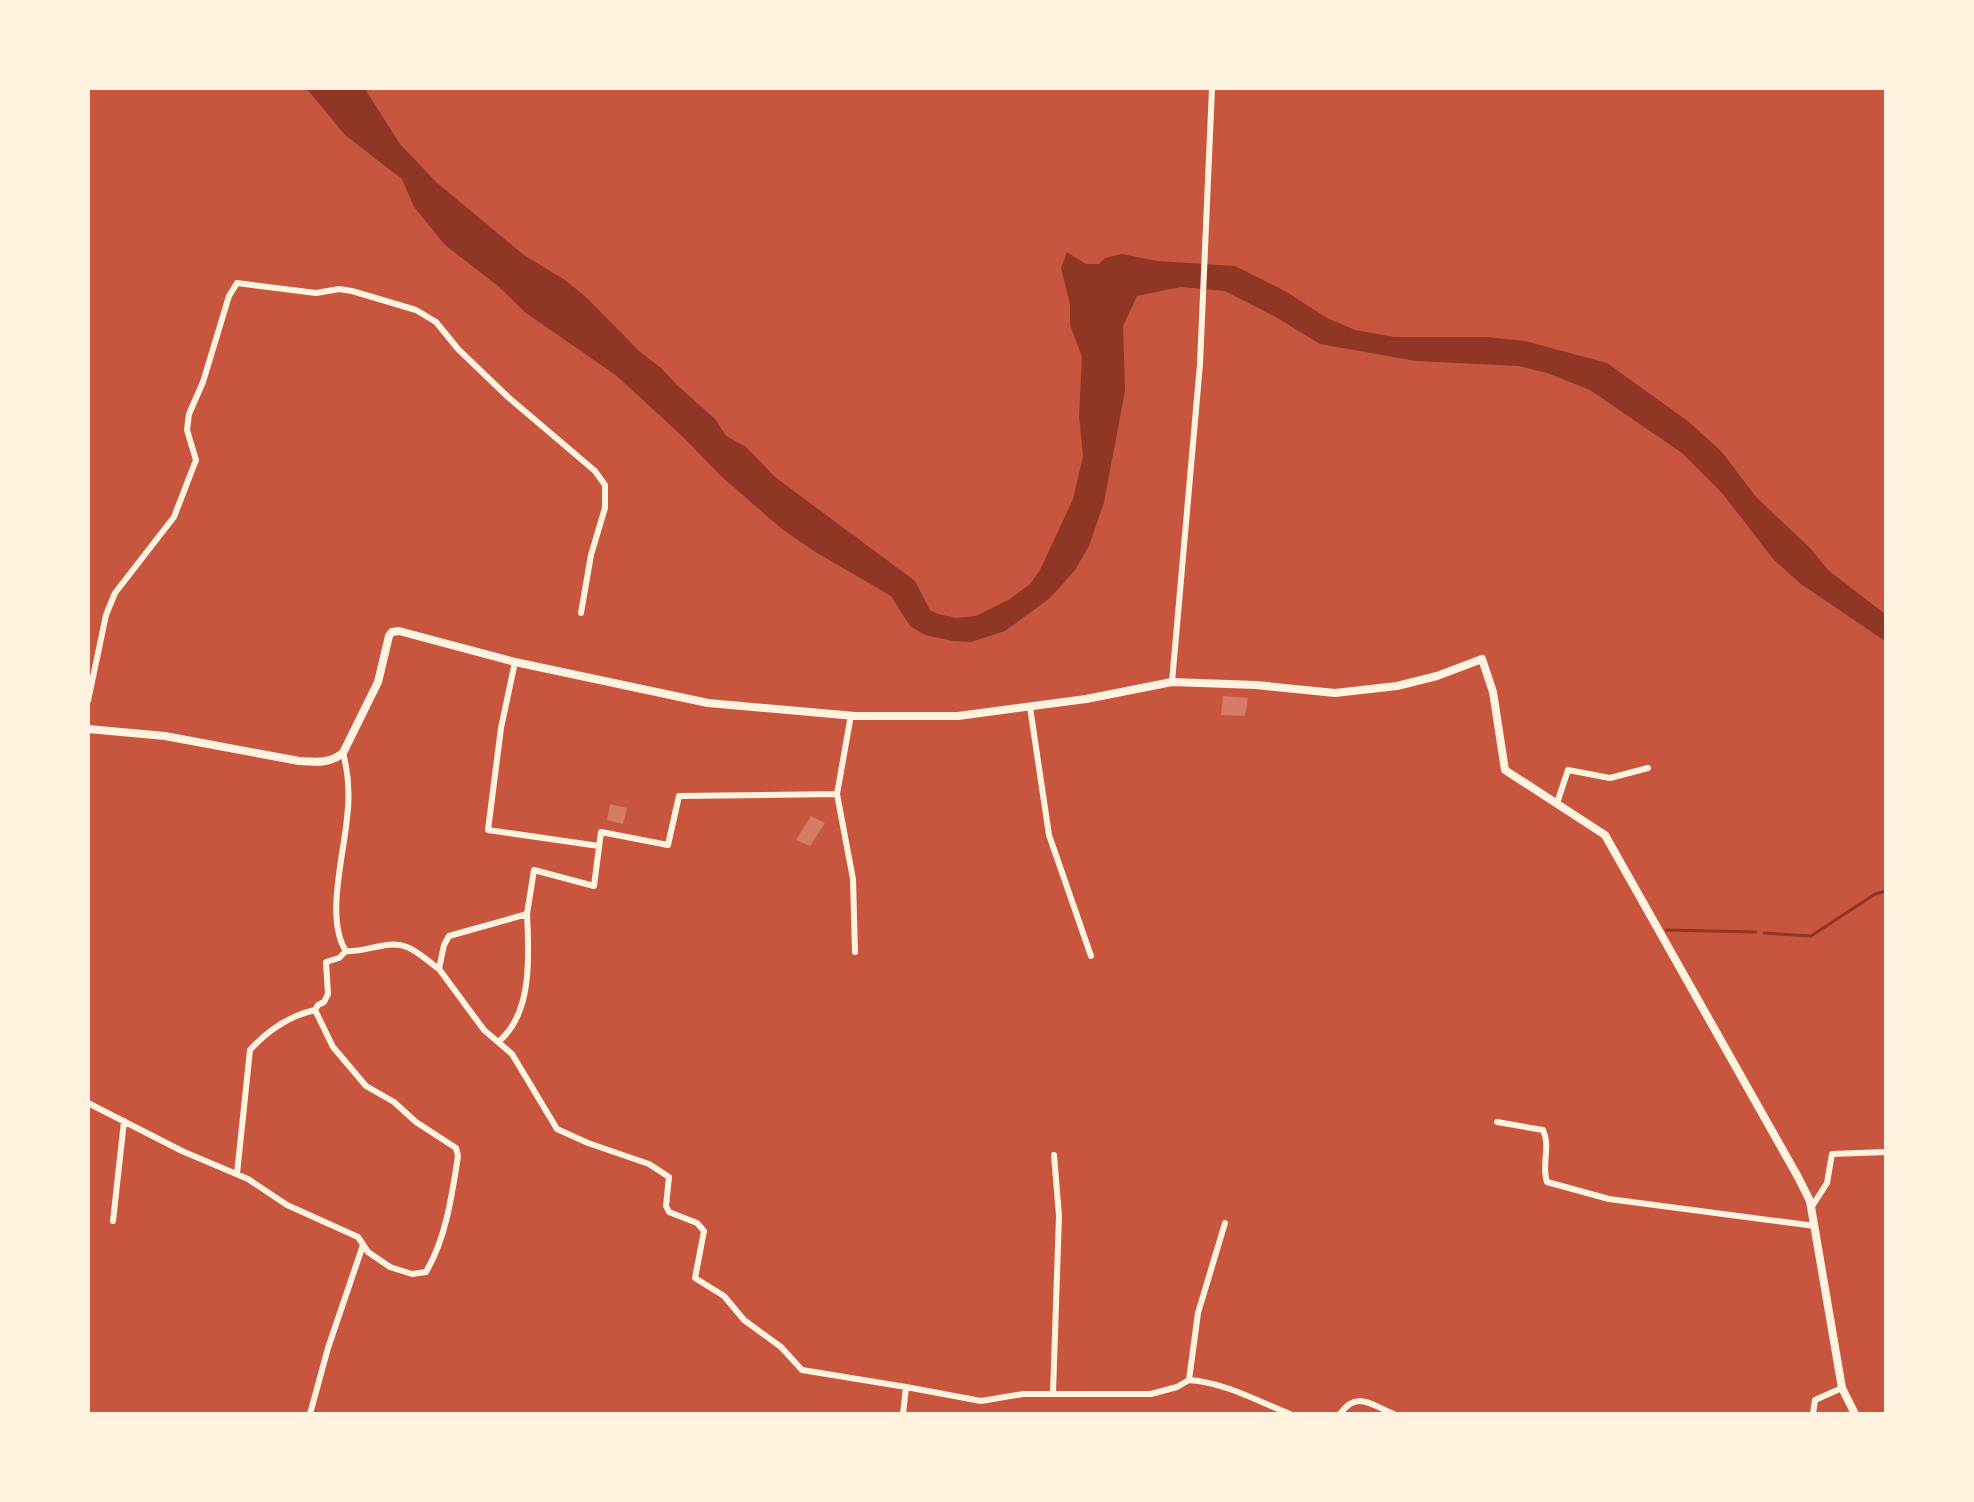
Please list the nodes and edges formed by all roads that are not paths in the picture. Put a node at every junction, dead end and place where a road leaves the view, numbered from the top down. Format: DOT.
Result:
graph roads {
  1 [pos="1212,88"];
  2 [pos="581,613"];
  3 [pos="515,662"];
  4 [pos="1172,682"];
  5 [pos="88,701"];
  6 [pos="1030,707"];
  7 [pos="851,716"];
  8 [pos="88,729"];
  9 [pos="343,753"];
  10 [pos="1647,768"];
  11 [pos="837,794"];
  12 [pos="1557,803"];
  13 [pos="599,846"];
  14 [pos="527,914"];
  15 [pos="346,951"];
  16 [pos="855,952"];
  17 [pos="1091,956"];
  18 [pos="440,969"];
  19 [pos="315,1010"];
  20 [pos="498,1042"];
  21 [pos="88,1104"];
  22 [pos="124,1121"];
  23 [pos="1497,1122"];
  24 [pos="1886,1152"];
  25 [pos="1054,1155"];
  26 [pos="237,1174"];
  27 [pos="1811,1208"];
  28 [pos="113,1221"];
  29 [pos="1225,1223"];
  30 [pos="1815,1226"];
  31 [pos="363,1245"];
  32 [pos="1189,1380"];
  33 [pos="906,1387"];
  34 [pos="1842,1388"];
  35 [pos="1053,1393"];
  36 [pos="310,1413"];
  37 [pos="903,1413"];
  38 [pos="1290,1413"];
  39 [pos="1340,1413"];
  40 [pos="1394,1413"];
  41 [pos="1813,1413"];
  42 [pos="1855,1413"];
  1 -- 4 [label="street"];
  2 -- 5 [label="street"];
  3 -- 7 [label="main road"];
  3 -- 9 [label="main road"];
  3 -- 13 [label="street"];
  4 -- 6 [label="main road"];
  4 -- 12 [label="main road"];
  6 -- 7 [label="main road"];
  6 -- 17 [label="street"];
  7 -- 11 [label="street"];
  8 -- 9 [label="main road"];
  9 -- 15 [label="street"];
  10 -- 12 [label="street"];
  11 -- 13 [label="street"];
  11 -- 16 [label="street"];
  12 -- 27 [label="main road"];
  13 -- 14 [label="street"];
  14 -- 18 [label="street"];
  14 -- 20 [label="street"];
  15 -- 18 [label="street"];
  15 -- 19 [label="street"];
  18 -- 20 [label="street"];
  19 -- 26 [label="street"];
  19 -- 31 [label="street"];
  20 -- 33 [label="street"];
  21 -- 22 [label="street"];
  22 -- 26 [label="street"];
  22 -- 28 [label="street"];
  23 -- 30 [label="street"];
  24 -- 27 [label="street"];
  25 -- 35 [label="street"];
  26 -- 31 [label="street"];
  27 -- 30 [label="main road"];
  29 -- 32 [label="street"];
  30 -- 34 [label="main road"];
  31 -- 36 [label="street"];
  32 -- 35 [label="street"];
  32 -- 38 [label="street"];
  33 -- 35 [label="street"];
  33 -- 37 [label="street"];
  34 -- 41 [label="street"];
  34 -- 42 [label="main road"];
  39 -- 40 [label="street"];
}
